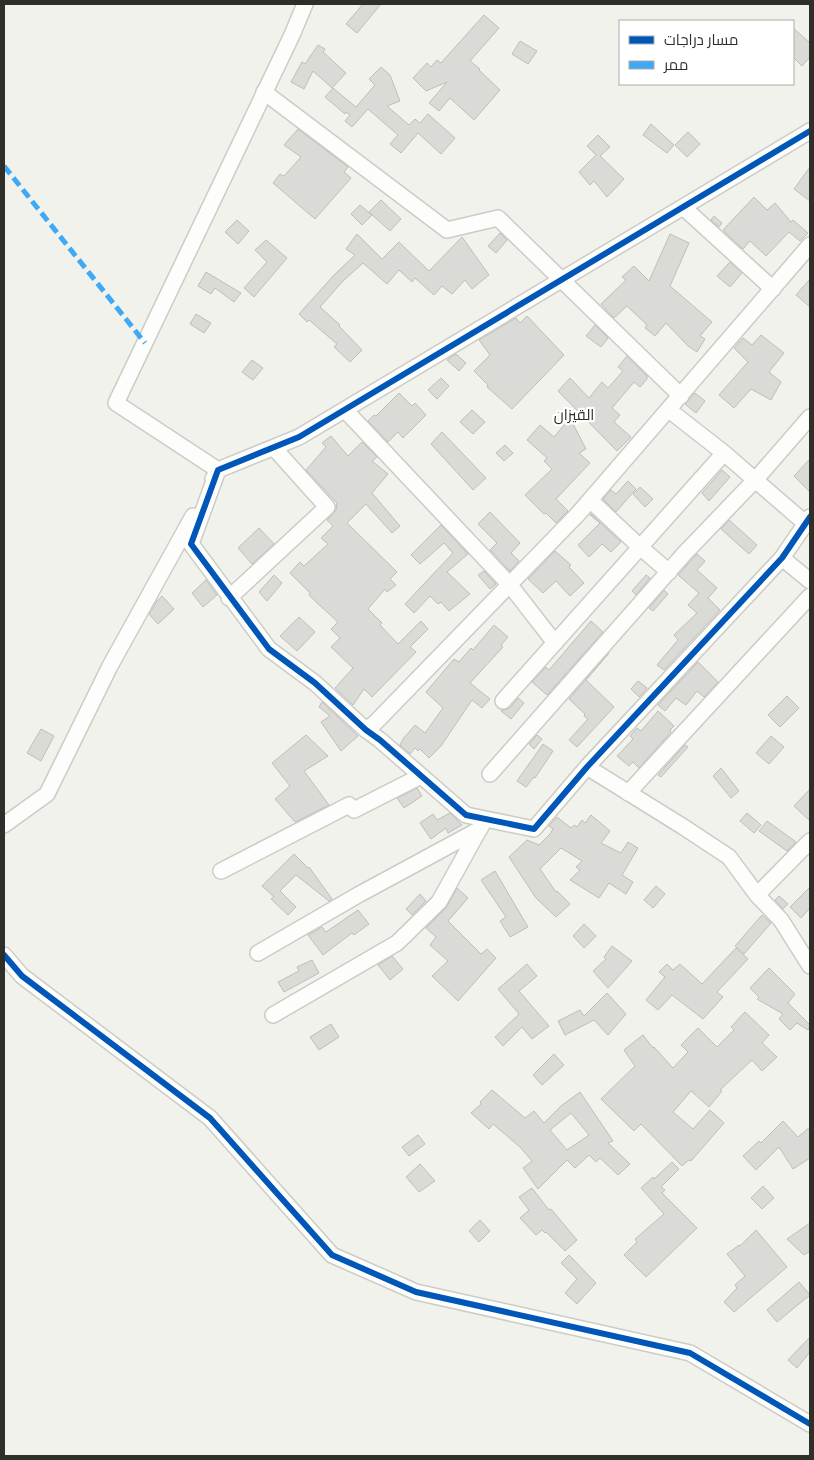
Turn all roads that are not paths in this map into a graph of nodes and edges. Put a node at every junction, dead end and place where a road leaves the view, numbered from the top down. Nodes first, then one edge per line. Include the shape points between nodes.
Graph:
1 (304, 4) edge
2 (264, 92) junction
3 (810, 131) edge
4 (683, 207) junction
5 (810, 245) edge
6 (561, 281) junction
7 (773, 289) junction
8 (681, 396) junction
9 (345, 410) junction
10 (669, 410) junction
11 (810, 418) edge
12 (274, 448) junction
13 (724, 452) junction
14 (218, 470) junction
15 (756, 479) junction
16 (590, 500) junction
17 (808, 520) edge
18 (640, 547) junction
19 (782, 558) junction
20 (669, 572) junction
21 (810, 581) edge
22 (510, 585) junction
23 (810, 596) edge
24 (229, 598) junction
25 (555, 643) junction
26 (503, 702) dead end
27 (366, 730) junction
28 (587, 768) junction
29 (490, 774) dead end
30 (421, 776) junction
31 (628, 793) junction
32 (483, 824) junction
33 (4, 825) edge
34 (810, 841) edge
35 (221, 871) dead end
36 (757, 895) junction
37 (258, 953) dead end
38 (4, 955) edge
39 (810, 966) edge
40 (272, 1016) dead end
41 (810, 1424) edge

1 - 2 street
2 - 6 street via 447,230 498,218
2 - 14 street via 116,403
3 - 4 street
4 - 6 street
4 - 7 street
5 - 7 street
6 - 8 street
6 - 9 street
7 - 8 street
8 - 10 street
9 - 12 street via 299,438
9 - 22 street
10 - 13 street
10 - 16 street
11 - 15 street
12 - 14 street
12 - 24 street via 327,507
13 - 15 street
13 - 18 street
14 - 24 street via 191,544
14 - 33 street via 110,666 47,794
15 - 17 street
15 - 20 street
16 - 18 street
16 - 22 street
17 - 19 street
18 - 20 street
18 - 25 street
19 - 21 street
19 - 28 street
20 - 29 street
22 - 25 street
22 - 27 street
23 - 31 street
24 - 27 street via 269,649 315,683
25 - 26 street
27 - 30 street
28 - 31 street
28 - 32 street via 534,829
30 - 32 street via 466,815
30 - 35 street via 354,810 349,805
31 - 36 street via 729,858
32 - 37 street
32 - 40 street via 439,902 397,943
34 - 36 street
36 - 39 street via 782,920
38 - 41 street via 22,976 210,1118 332,1254 416,1292 690,1353

